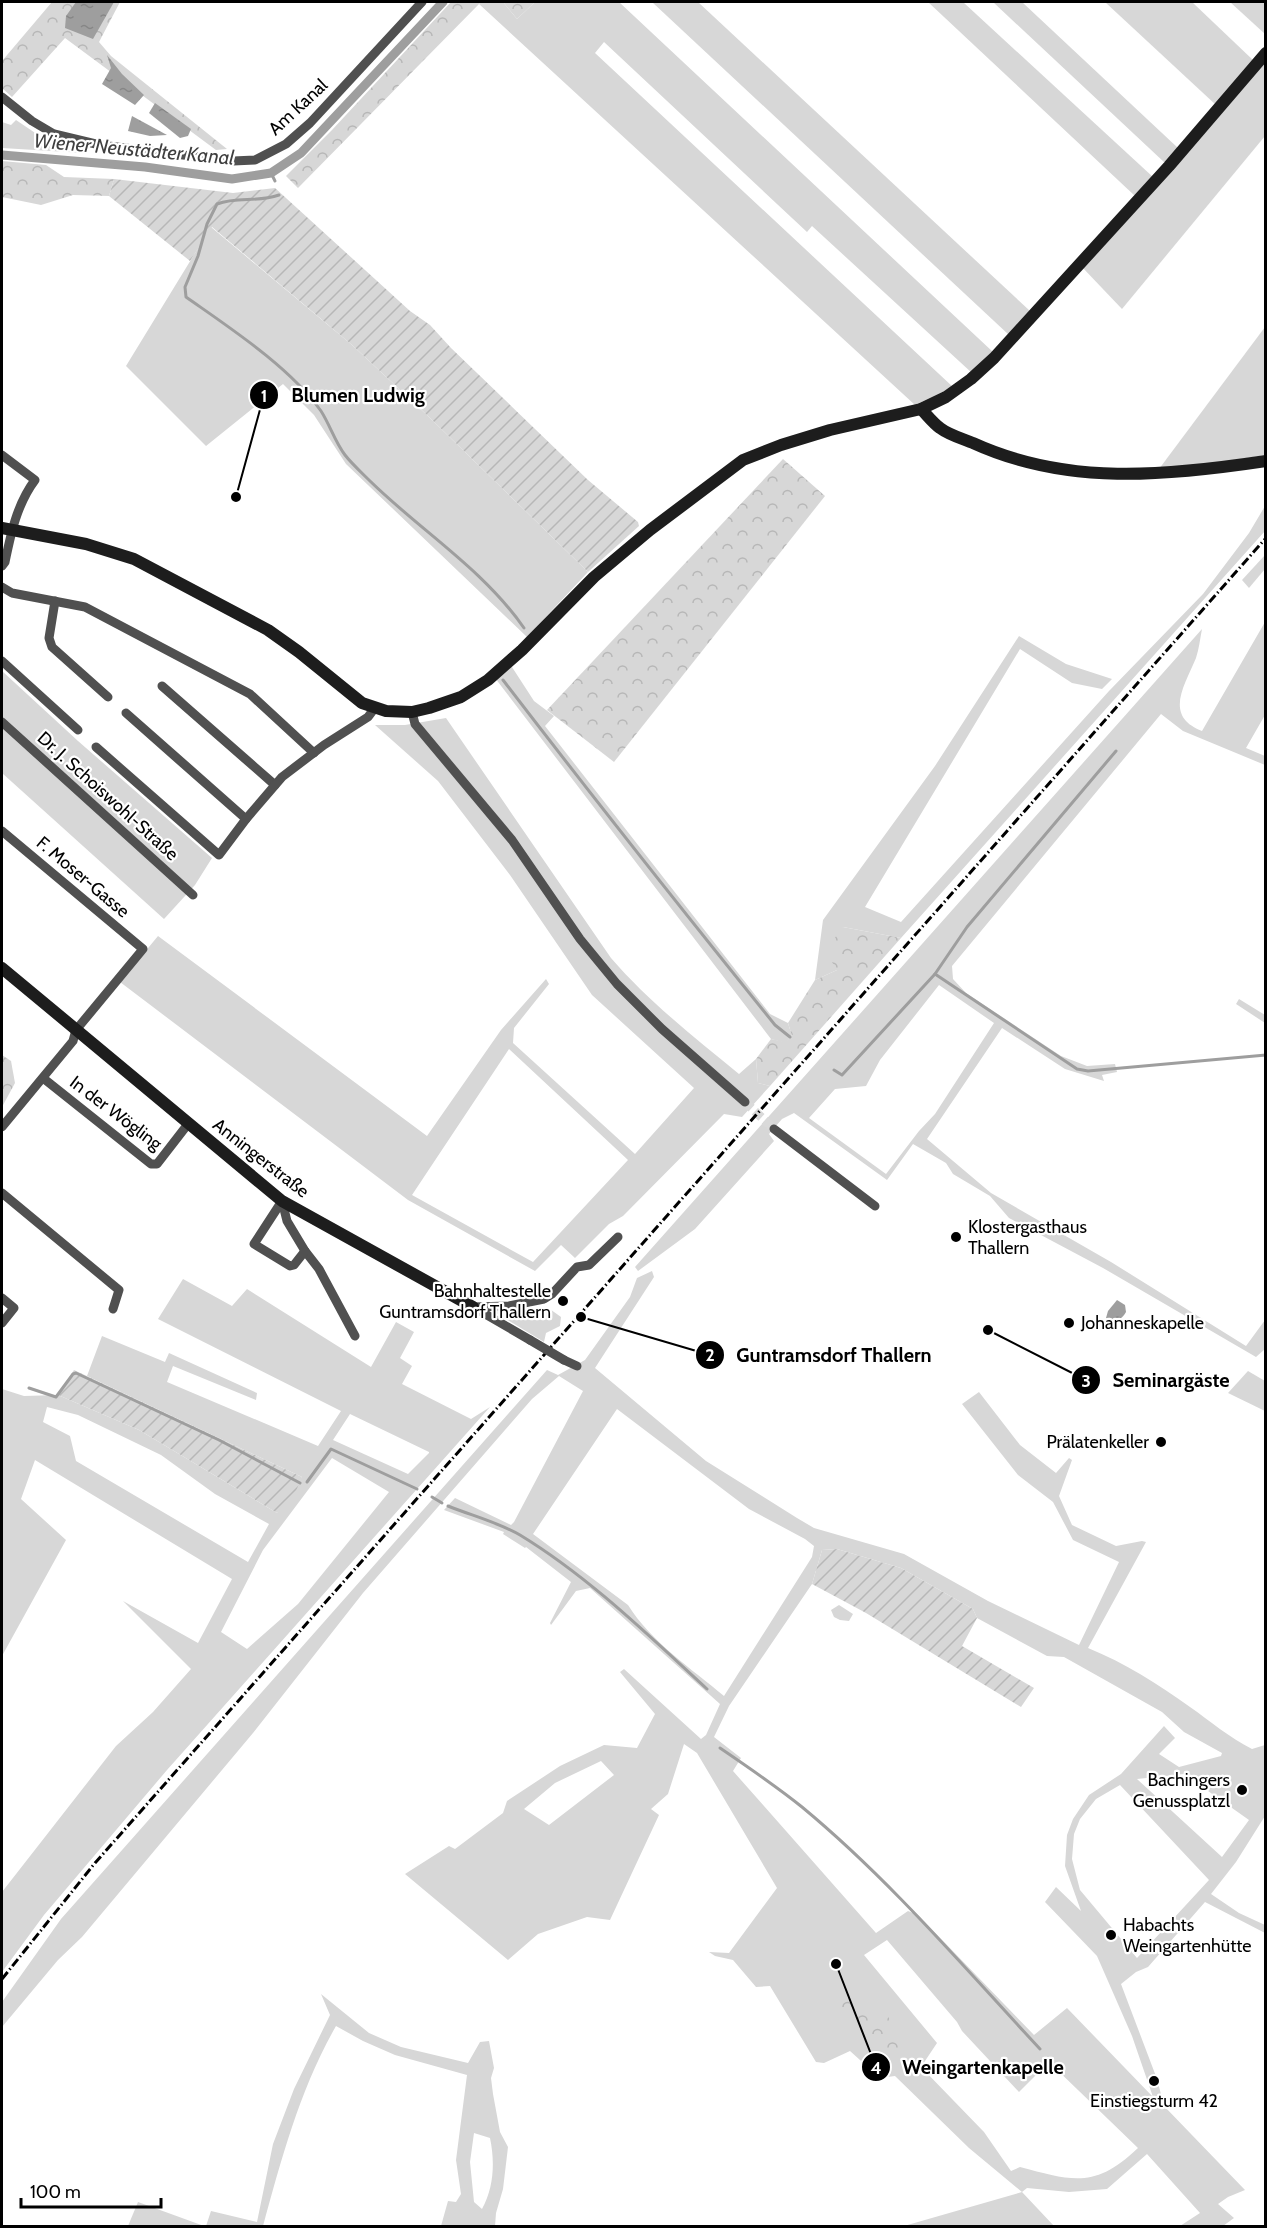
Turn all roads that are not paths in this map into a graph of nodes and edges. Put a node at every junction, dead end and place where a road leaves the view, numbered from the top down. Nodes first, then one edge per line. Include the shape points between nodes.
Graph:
1 (422, 2) edge
2 (1266, 53) edge
3 (2, 96) edge
4 (921, 409) junction
5 (2, 455) edge
6 (1266, 461) edge
7 (6, 529) edge
8 (2, 566) edge
9 (2, 587) edge
10 (55, 601) junction
11 (2, 661) edge
12 (162, 686) dead end
13 (108, 697) dead end
14 (374, 709) junction
15 (412, 712) junction
16 (126, 713) dead end
17 (2, 722) edge
18 (78, 730) dead end
19 (96, 747) dead end
20 (314, 753) junction
21 (275, 785) junction
22 (246, 819) junction
23 (2, 834) edge
24 (193, 895) dead end
25 (2, 968) edge
26 (76, 1030) junction
27 (43, 1078) junction
28 (745, 1102) tunnel mouth
29 (188, 1124) junction
30 (2, 1127) edge
31 (774, 1129) tunnel mouth
32 (2, 1193) edge
33 (282, 1202) junction
34 (875, 1206) dead end
35 (618, 1237) dead end
36 (305, 1251) junction
37 (2, 1298) edge
38 (473, 1307) junction
39 (113, 1310) dead end
40 (2, 1323) edge
41 (355, 1336) dead end
42 (576, 1366) dead end

1 - 3 street, Am Kanal via 310,123 286,144 255,160 233,161 100,145 54,134
2 - 4 street via 994,358 946,397
4 - 6 street via 940,428 1023,463 1048,468 1165,474
4 - 15 street via 781,444 743,460 594,577 488,680 461,697
5 - 7 street via 34,480
7 - 8 street via 6,562
7 - 14 street via 87,544 134,559 268,630 351,696
9 - 10 street via 12,593
10 - 13 street via 49,638 52,647
10 - 20 street via 85,607 250,694
11 - 18 street, Dr. J. Schoiswohl-Straße
12 - 21 street
14 - 15 street
14 - 20 street, Dr. J. Schoiswohl-Straße
15 - 28 street via 415,724 512,840 616,984
16 - 22 street
17 - 24 street, Dr. J. Schoiswohl-Straße
19 - 22 street, Dr. J. Schoiswohl-Straße via 219,855
20 - 21 street, Dr. J. Schoiswohl-Straße
21 - 22 street, Dr. J. Schoiswohl-Straße
23 - 26 street, F. Moser-Gasse via 143,949
25 - 26 street, Anningerstraße
26 - 27 street, In der Wögling via 74,1041
26 - 29 street, Anningerstraße
27 - 29 street, In der Wögling via 152,1164 157,1164
27 - 30 street, In der Wögling
29 - 33 street, Anningerstraße
31 - 34 street
32 - 39 street via 119,1290
33 - 36 street via 287,1221
33 - 36 street via 254,1244 290,1266
33 - 38 street, Anningerstraße
35 - 38 street via 589,1265 577,1267 544,1299 509,1306
36 - 41 street
37 - 40 street via 14,1308
38 - 42 street, Anningerstraße, bridge

